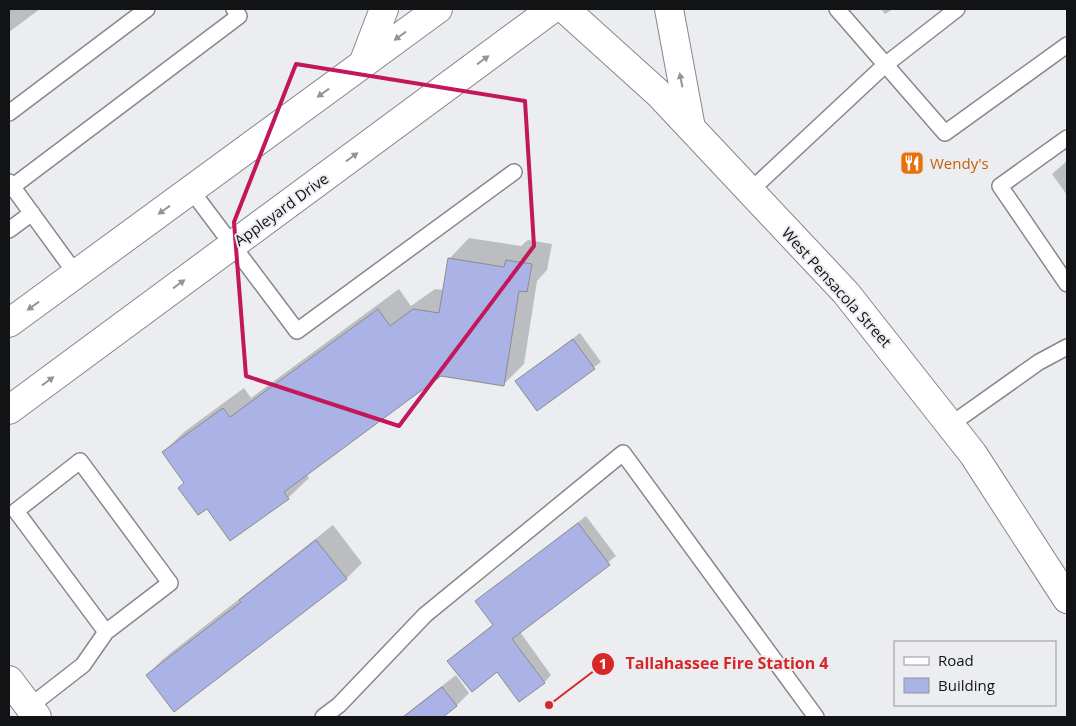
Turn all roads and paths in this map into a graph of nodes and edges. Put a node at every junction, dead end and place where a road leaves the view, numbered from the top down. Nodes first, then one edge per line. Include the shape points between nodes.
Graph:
1 (148, 9) edge
2 (234, 9) edge
3 (384, 9) edge
4 (438, 9) edge
5 (552, 9) edge
6 (565, 9) edge
7 (669, 9) edge
8 (837, 9) edge
9 (957, 9) edge
10 (1067, 45) edge
11 (363, 64) junction
12 (885, 64) junction
13 (9, 113) edge
14 (690, 128) junction
15 (1067, 138) edge
16 (1067, 146) edge
17 (514, 172) dead end
18 (10, 185) edge
19 (1000, 186) junction
20 (191, 190) junction
21 (750, 191) junction
22 (32, 213) junction
23 (9, 230) edge
24 (232, 245) junction
25 (76, 274) junction
26 (1067, 284) edge
27 (9, 323) edge
28 (1067, 347) edge
29 (9, 410) edge
30 (950, 425) junction
31 (1067, 600) edge
32 (106, 632) junction
33 (10, 684) edge
34 (344, 711) edge
35 (33, 712) edge
36 (323, 717) edge
37 (816, 717) edge

1 - 13 lane
2 - 18 lane via 240,16
3 - 11 street
4 -> 11 street
24 -> 5 street, Appleyard Drive
6 - 14 street, West Pensacola Street via 658,93
14 -> 7 street
8 - 12 lane
9 - 12 lane
10 - 12 lane via 945,133
11 -> 20 street
12 - 21 lane
14 - 21 street, West Pensacola Street
15 - 19 lane
16 - 19 lane via 1044,163
17 - 24 lane via 297,331
18 - 22 lane
19 - 26 lane
20 - 24 lane
20 -> 25 street
21 - 30 street, West Pensacola Street via 846,293
22 - 23 lane
22 - 25 lane
29 -> 24 street, Appleyard Drive
25 -> 27 street
28 - 30 lane via 1039,362
30 - 31 street, West Pensacola Street via 973,454
32 - 32 lane via 16,511 80,461 170,583
32 - 35 lane via 83,665
33 - 35 street
34 - 36 lane
34 - 37 lane via 425,615 623,453

